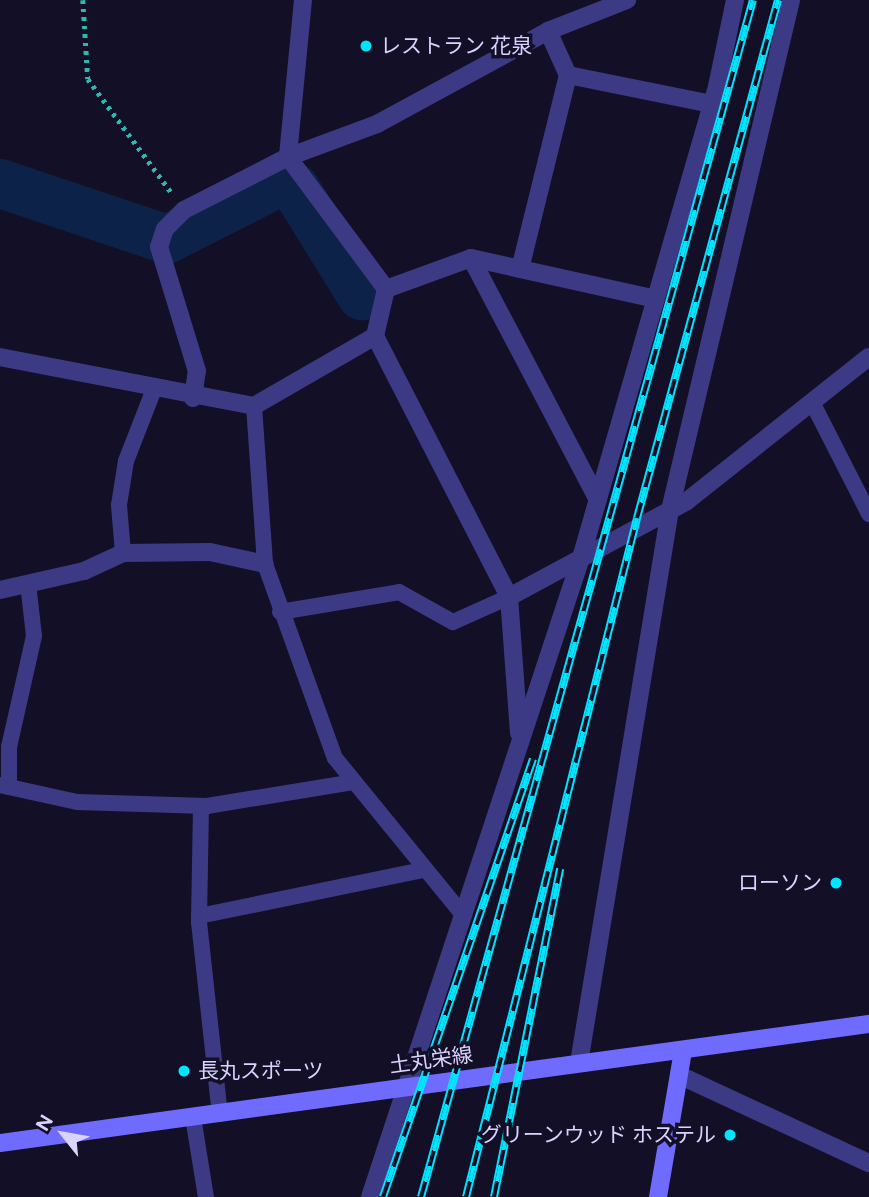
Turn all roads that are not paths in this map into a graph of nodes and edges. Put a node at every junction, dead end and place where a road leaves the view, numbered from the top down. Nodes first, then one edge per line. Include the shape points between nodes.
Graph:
1 (303, 0) edge
2 (627, 0) edge
3 (735, 0) edge
4 (791, 0) edge
5 (548, 31) junction
6 (568, 75) junction
7 (712, 104) junction
8 (288, 158) junction
9 (471, 258) junction
10 (520, 269) junction
11 (386, 289) junction
12 (656, 299) junction
13 (375, 336) junction
14 (0, 357) edge
15 (869, 358) edge
16 (154, 389) junction
17 (193, 398) junction
18 (812, 402) junction
19 (254, 406) junction
20 (598, 500) junction
21 (670, 510) junction
22 (869, 514) edge
23 (123, 553) junction
24 (581, 558) junction
25 (265, 564) junction
26 (28, 583) junction
27 (0, 590) edge
28 (509, 597) junction
29 (279, 612) junction
30 (520, 741) junction
31 (353, 782) junction
32 (5, 786) edge
33 (201, 806) junction
34 (423, 870) junction
35 (463, 915) junction
36 (199, 916) junction
37 (869, 1024) edge
38 (683, 1050) junction
39 (579, 1063) junction
40 (679, 1074) junction
41 (409, 1086) junction
42 (219, 1114) junction
43 (192, 1117) junction
44 (0, 1143) edge
45 (869, 1163) edge
46 (206, 1197) edge
47 (370, 1197) edge
48 (658, 1197) edge

1 - 8 street
2 - 5 street
3 - 7 street
4 - 21 street
5 - 6 street
5 - 8 street via 377,124
6 - 7 street
6 - 10 street
7 - 12 street
8 - 11 street
8 - 17 street via 184,210 165,229 159,247 197,371
9 - 10 street
9 - 11 street
9 - 20 street
10 - 12 street
11 - 13 street
12 - 20 street
13 - 19 street
13 - 28 street
14 - 16 street
15 - 18 street
16 - 17 street
16 - 23 lane via 125,461 119,505
17 - 19 street
18 - 21 street
18 - 22 lane
19 - 25 lane
20 - 24 street
21 - 24 street
21 - 39 street
23 - 25 street via 209,552
23 - 26 street via 84,571
24 - 28 street
24 - 30 street
25 - 29 lane
26 - 27 street
26 - 32 lane via 34,636
28 - 29 lane via 453,622 399,592
28 - 30 street
29 - 31 lane via 335,758
30 - 35 street
31 - 33 lane
31 - 34 lane
32 - 33 lane via 77,802
33 - 36 lane
34 - 35 lane
34 - 36 lane
35 - 41 street
36 - 42 lane
37 - 38 main road, 土丸栄線
38 - 39 main road, 土丸栄線
38 - 40 main road
39 - 41 main road, 土丸栄線
40 - 45 street
40 - 48 main road
41 - 42 main road, 土丸栄線
41 - 47 street
42 - 43 main road, 土丸栄線
43 - 44 main road, 土丸栄線
43 - 46 lane

